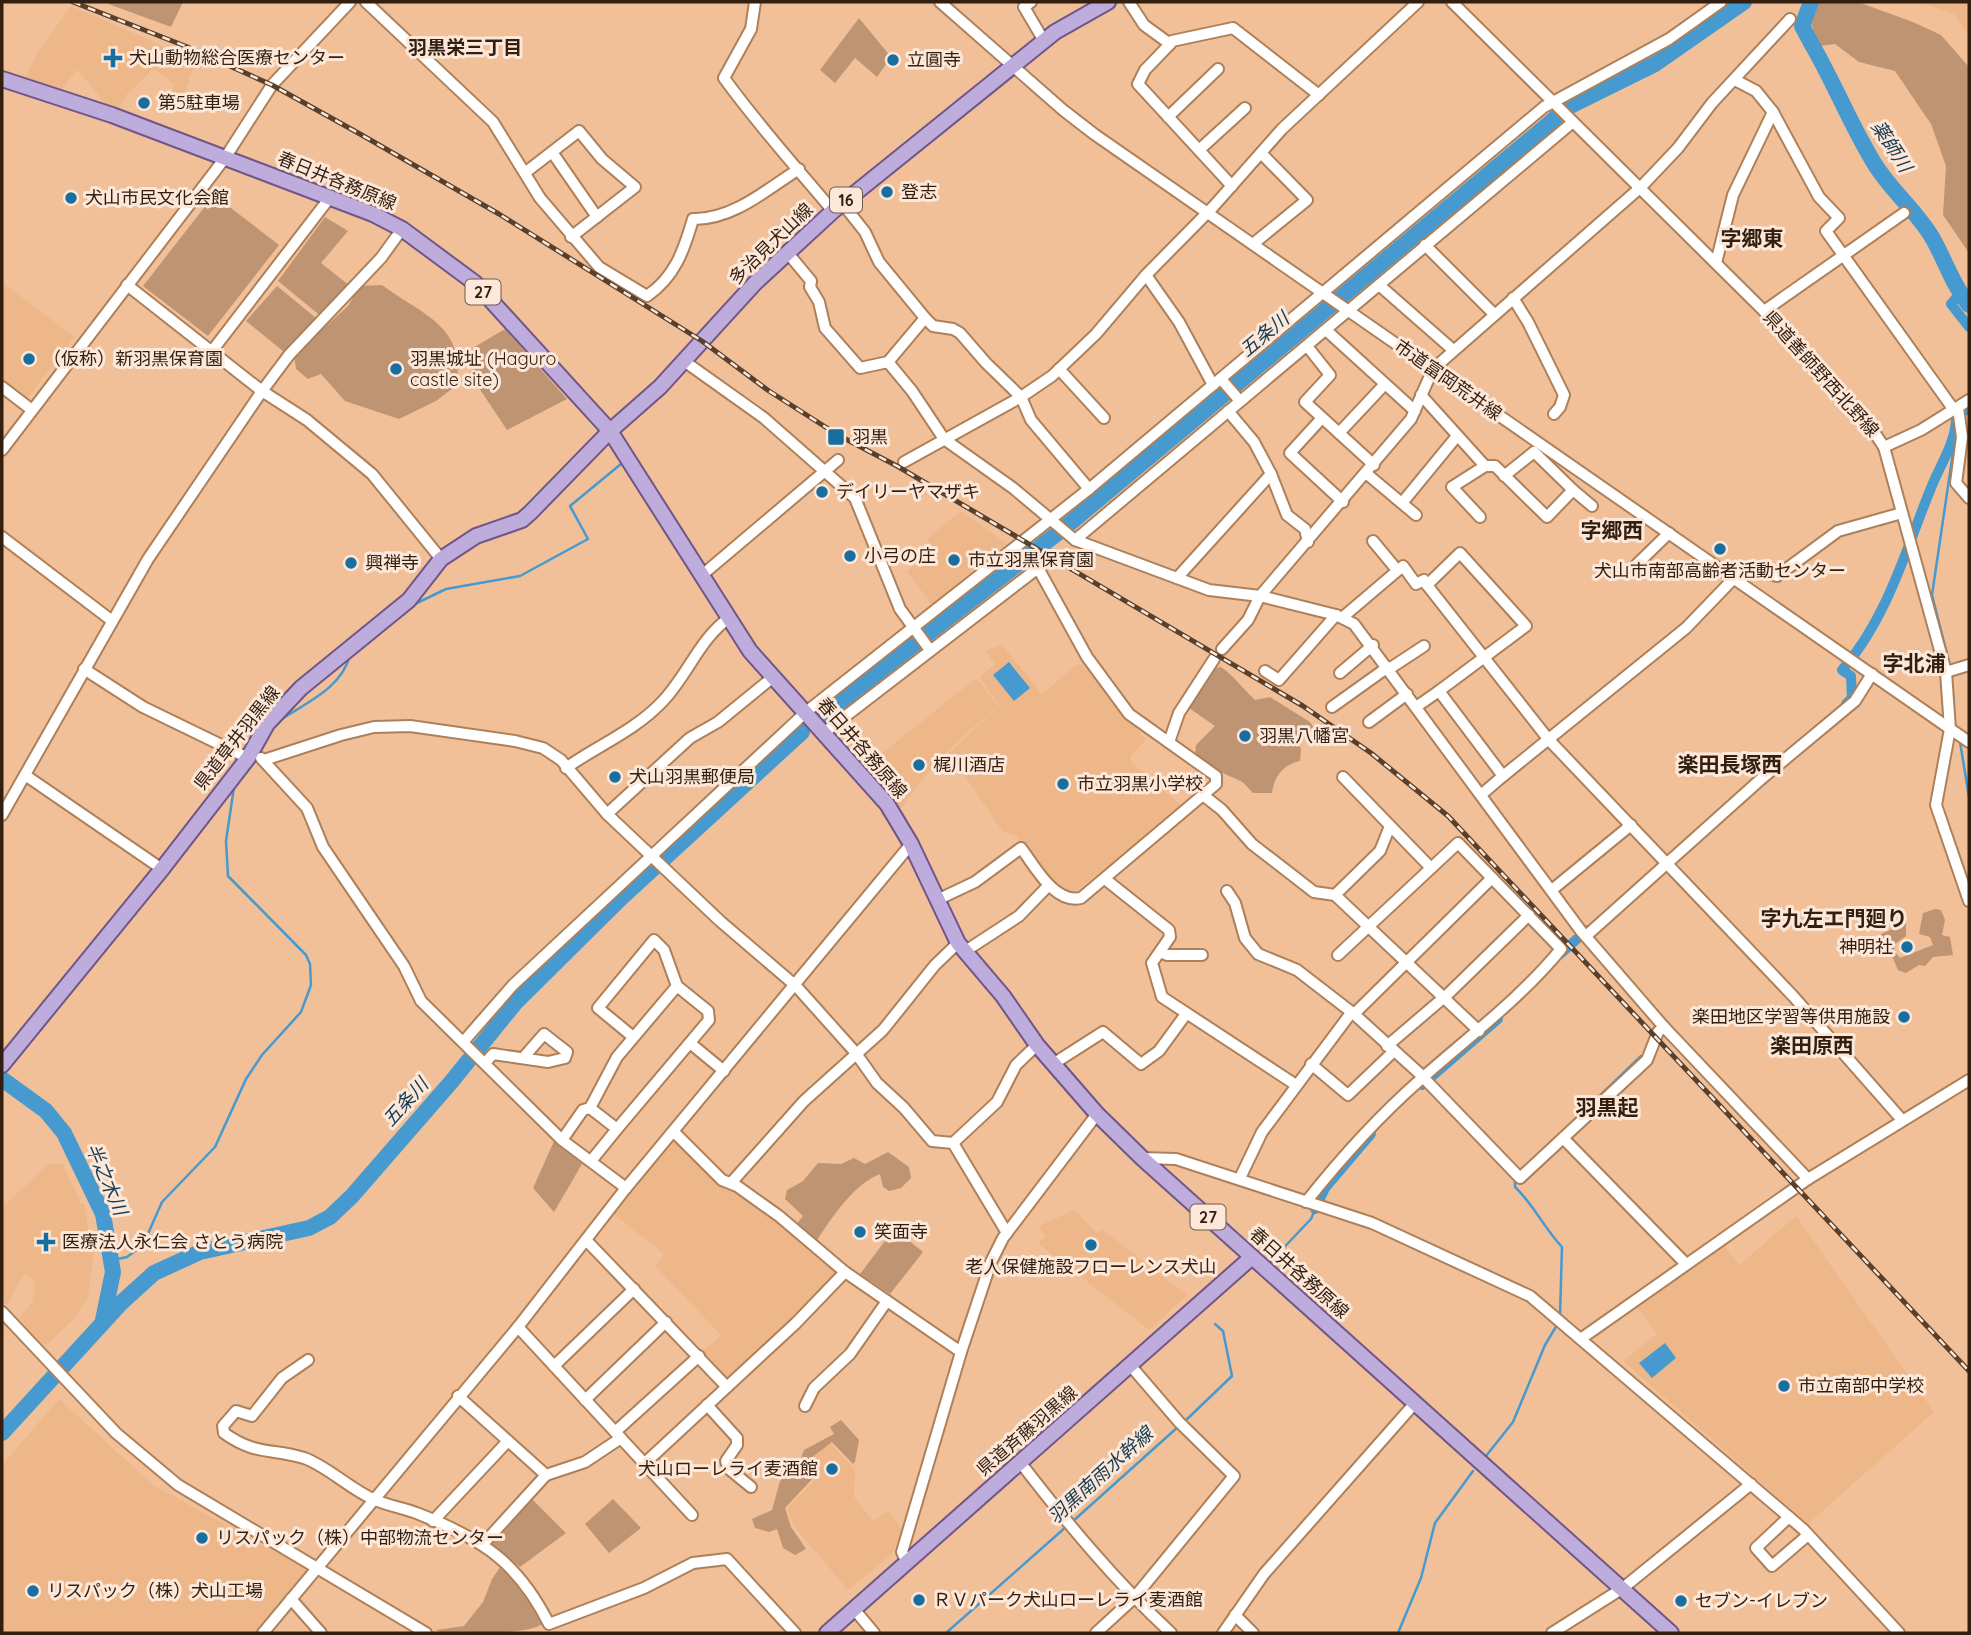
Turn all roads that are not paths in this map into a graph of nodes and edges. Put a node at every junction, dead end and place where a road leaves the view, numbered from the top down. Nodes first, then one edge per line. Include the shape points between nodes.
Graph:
1 (350, 2) edge
2 (366, 2) edge
3 (755, 2) edge
4 (940, 2) edge
5 (1031, 2) edge
6 (1108, 2) edge
7 (1129, 2) edge
8 (1418, 2) edge
9 (1452, 2) edge
10 (1721, 2) edge
11 (1790, 19) dead end
12 (1044, 41) junction
13 (1170, 44) junction
14 (1013, 66) junction
15 (1218, 69) dead end
16 (2, 79) edge
17 (1735, 80) junction
18 (1319, 94) junction
19 (1552, 101) junction
20 (1245, 108) dead end
21 (1773, 112) junction
22 (1168, 117) junction
23 (1573, 121) junction
24 (1199, 150) junction
25 (552, 152) junction
26 (1261, 153) junction
27 (225, 158) junction
28 (799, 169) junction
29 (526, 172) junction
30 (1232, 186) junction
31 (1641, 187) junction
32 (331, 196) junction
33 (838, 207) junction
34 (1207, 212) junction
35 (1904, 213) dead end
36 (597, 217) junction
37 (402, 229) junction
38 (571, 237) junction
39 (1253, 244) junction
40 (1424, 245) junction
41 (787, 252) junction
42 (1841, 254) junction
43 (1716, 263) junction
44 (1146, 275) junction
45 (127, 285) junction
46 (1379, 285) junction
47 (1323, 293) junction
48 (1513, 298) junction
49 (1349, 311) junction
50 (1764, 311) junction
51 (1494, 314) junction
52 (925, 318) junction
53 (1326, 330) junction
54 (1307, 346) junction
55 (1452, 349) junction
56 (212, 351) junction
57 (684, 361) junction
58 (888, 362) junction
59 (1059, 369) junction
60 (1433, 369) junction
61 (1217, 382) junction
62 (1385, 384) junction
63 (2, 387) edge
64 (262, 391) junction
65 (1422, 395) junction
66 (1021, 397) junction
67 (1969, 400) edge
68 (1240, 401) junction
69 (32, 410) junction
70 (1228, 411) junction
71 (1415, 411) junction
72 (1957, 412) junction
73 (1554, 414) dead end
74 (1104, 418) dead end
75 (1322, 418) junction
76 (610, 431) junction
77 (1339, 433) junction
78 (1457, 436) junction
79 (944, 439) junction
80 (1884, 447) junction
81 (1537, 448) junction
82 (2, 450) edge
83 (838, 460) dead end
84 (904, 462) dead end
85 (1485, 466) junction
86 (1370, 470) junction
87 (827, 472) junction
88 (1271, 474) junction
89 (1504, 476) junction
90 (1089, 489) junction
91 (1573, 490) junction
92 (1969, 498) edge
93 (1343, 502) junction
94 (1402, 503) junction
95 (1592, 506) dead end
96 (1902, 513) junction
97 (1416, 515) dead end
98 (1480, 517) dead end
99 (1053, 520) junction
100 (1668, 533) junction
101 (2, 537) edge
102 (1073, 538) junction
103 (1373, 541) dead end
104 (1308, 542) junction
105 (441, 559) junction
106 (1633, 568) dead end
107 (1397, 570) junction
108 (701, 576) junction
109 (1177, 578) junction
110 (1734, 579) junction
111 (1427, 585) junction
112 (1260, 596) junction
113 (1340, 616) junction
114 (729, 618) junction
115 (111, 620) junction
116 (914, 629) junction
117 (1373, 645) junction
118 (1424, 646) dead end
119 (930, 650) junction
120 (1483, 658) junction
121 (1969, 665) edge
122 (1388, 668) junction
123 (84, 669) junction
124 (1265, 671) dead end
125 (1950, 671) junction
126 (1340, 673) dead end
127 (1872, 674) junction
128 (772, 678) junction
129 (1439, 691) junction
130 (1406, 694) junction
131 (1332, 707) dead end
132 (1416, 707) junction
133 (806, 712) junction
134 (1369, 722) dead end
135 (1950, 729) junction
136 (825, 732) junction
137 (1549, 740) junction
138 (1966, 740) edge
139 (1169, 742) junction
140 (249, 755) junction
141 (264, 760) junction
142 (566, 768) junction
143 (25, 775) junction
144 (1503, 776) junction
145 (1343, 777) dead end
146 (1482, 794) junction
147 (1203, 795) junction
148 (607, 814) junction
149 (2, 815) edge
150 (1630, 825) junction
151 (1390, 826) junction
152 (911, 844) junction
153 (652, 856) junction
154 (1666, 861) junction
155 (1431, 868) junction
156 (162, 869) junction
157 (1492, 878) junction
158 (1105, 879) junction
159 (1049, 885) junction
160 (1553, 889) junction
161 (1227, 891) dead end
162 (1335, 895) junction
163 (937, 900) junction
164 (1969, 901) edge
165 (1529, 915) junction
166 (1369, 926) junction
167 (1584, 934) junction
168 (962, 946) junction
169 (1160, 952) junction
170 (1202, 955) dead end
171 (1338, 955) dead end
172 (1406, 961) junction
173 (677, 986) junction
174 (796, 986) junction
175 (1444, 997) junction
176 (1352, 1013) junction
177 (1186, 1014) junction
178 (1664, 1027) junction
179 (1479, 1031) junction
180 (632, 1036) junction
181 (467, 1043) junction
182 (690, 1043) junction
183 (1037, 1045) junction
184 (1390, 1049) junction
185 (855, 1052) junction
186 (523, 1058) dead end
187 (484, 1060) junction
188 (1053, 1064) junction
189 (1311, 1064) junction
190 (2, 1065) edge
191 (724, 1071) junction
192 (1421, 1079) junction
193 (1969, 1080) edge
194 (1296, 1085) junction
195 (590, 1108) junction
196 (1097, 1114) junction
197 (1902, 1120) junction
198 (617, 1129) junction
199 (674, 1132) junction
200 (1563, 1138) junction
201 (562, 1140) junction
202 (953, 1143) junction
203 (1142, 1158) junction
204 (591, 1161) junction
205 (1240, 1178) junction
206 (1808, 1179) junction
207 (732, 1184) junction
208 (626, 1188) junction
209 (1306, 1202) junction
210 (1007, 1233) junction
211 (586, 1240) junction
212 (1252, 1257) junction
213 (1686, 1264) junction
214 (845, 1272) junction
215 (634, 1289) junction
216 (887, 1301) junction
217 (2, 1312) edge
218 (666, 1322) junction
219 (518, 1327) junction
220 (1581, 1338) junction
221 (961, 1352) junction
222 (699, 1356) junction
223 (308, 1360) dead end
224 (554, 1366) junction
225 (1130, 1366) junction
226 (727, 1387) junction
227 (458, 1396) junction
228 (585, 1400) junction
229 (1415, 1403) junction
230 (707, 1405) junction
231 (806, 1406) dead end
232 (618, 1435) junction
233 (508, 1441) junction
234 (1020, 1462) junction
235 (645, 1463) junction
236 (546, 1475) junction
237 (1751, 1484) junction
238 (751, 1487) dead end
239 (374, 1500) junction
240 (692, 1515) dead end
241 (1789, 1517) junction
242 (433, 1521) junction
243 (1808, 1535) junction
244 (484, 1543) junction
245 (906, 1563) junction
246 (317, 1570) junction
247 (1623, 1588) junction
248 (1134, 1598) junction
249 (291, 1600) junction
250 (854, 1609) junction
251 (1235, 1615) junction
252 (552, 1628) edge
253 (263, 1633) edge
254 (321, 1633) edge
255 (426, 1633) edge
256 (795, 1633) edge
257 (827, 1633) edge
258 (874, 1633) edge
259 (1096, 1633) edge
260 (1171, 1633) edge
261 (1223, 1633) edge
262 (1253, 1633) edge
263 (1552, 1633) edge
264 (1671, 1633) edge
265 (1899, 1633) edge

1 - 27 street via 272,85
2 - 29 street via 493,122
3 - 28 street via 751,29 724,78 754,120
4 - 14 street, 市道富岡荒井線
5 - 12 street via 1024,8
6 - 12 main road, 多治見犬山線 / 16
7 - 13 street via 1144,25
8 - 18 street
9 - 19 street, 県道善師野西北野線
10 - 19 street via 1669,39
11 - 17 street
12 - 14 main road, 多治見犬山線 / 16
13 - 18 street via 1233,28
13 - 22 street via 1144,70 1138,85
14 - 33 main road, 多治見犬山線 / 16
14 - 34 street, 市道富岡荒井線 via 1086,128
15 - 22 street
16 - 27 main road, 春日井各務原線 / 27
17 - 21 street via 1756,91
17 - 31 street
18 - 26 street
19 - 23 street, 県道善師野西北野線
19 - 47 street
20 - 24 street
21 - 42 street via 1819,197 1839,218 1826,231
21 - 43 street via 1733,195
22 - 24 street
23 - 31 street, 県道善師野西北野線
23 - 40 street
24 - 30 street
25 - 29 street
25 - 36 street
25 - 36 street via 579,131 602,159 635,187
26 - 30 street
26 - 39 street via 1307,200
27 - 32 main road, 春日井各務原線 / 27
27 - 45 street
28 - 33 street
28 - 38 street via 739,208 693,219 679,261 647,296 599,267
29 - 38 street
30 - 34 street
31 - 43 street, 県道善師野西北野線
31 - 48 street
32 - 37 main road, 春日井各務原線 / 27
32 - 56 street
33 - 41 main road, 多治見犬山線 / 16
33 - 52 street via 865,232 879,261
34 - 39 street, 市道富岡荒井線
34 - 44 street
35 - 42 street
36 - 38 street
37 - 64 street
37 - 76 main road, 春日井各務原線 / 27 via 475,283
39 - 47 street, 市道富岡荒井線
40 - 46 street
40 - 51 street
41 - 57 main road, 多治見犬山線 / 16
41 - 58 street via 811,281 825,328 857,367
42 - 50 street
42 - 72 street
43 - 50 street, 県道善師野西北野線
44 - 59 street
44 - 61 street via 1179,322 1206,376
45 - 56 street
45 - 69 street
46 - 49 street
46 - 55 street
47 - 49 street, 市道富岡荒井線
47 - 61 street
48 - 51 street
48 - 73 street via 1564,395
49 - 53 street
49 - 60 street, 市道富岡荒井線
50 - 80 street, 県道善師野西北野線 via 1817,373 1862,414
51 - 55 street
52 - 58 street
52 - 66 street via 933,326 960,333
53 - 54 street
53 - 62 street
54 - 68 street
54 - 75 street via 1330,375 1305,402
55 - 60 street
56 - 64 street
57 - 76 main road, 多治見犬山線 / 16
57 - 87 street via 764,418
58 - 79 street
59 - 66 street
59 - 74 street
60 - 65 street
60 - 81 street, 市道富岡荒井線
61 - 68 street
61 - 90 street
62 - 71 street
62 - 77 street
63 - 69 street
64 - 105 street via 307,420 372,474
64 - 115 street
65 - 71 street
65 - 78 street
66 - 79 street
66 - 90 street via 1031,420
67 - 72 street
68 - 70 street
69 - 82 street
70 - 88 street
70 - 102 street
71 - 86 street
72 - 80 street
72 - 92 street via 1962,437 1956,483
75 - 77 street
75 - 93 street via 1290,453
76 - 105 main road, 県道草井羽黒線 via 522,520 476,536
76 - 108 main road, 春日井各務原線 / 27
77 - 86 street
78 - 85 street
78 - 94 street
79 - 84 street
79 - 99 street
80 - 96 street, 県道善師野西北野線
81 - 89 street
81 - 91 street
81 - 100 street, 市道富岡荒井線
83 - 87 street
85 - 89 street via 1495,466
85 - 98 street via 1452,487
86 - 93 street
86 - 94 street
87 - 108 street
87 - 116 street via 855,498 888,584
88 - 104 street via 1287,515 1305,529
88 - 109 street
89 - 91 street via 1547,517
90 - 99 street
91 - 95 street
93 - 104 street
94 - 97 street
96 - 110 street via 1838,531 1777,576 1748,569
96 - 125 street, 県道善師野西北野線
99 - 102 street
99 - 116 street
100 - 106 street
100 - 110 street, 市道富岡荒井線
101 - 115 street
102 - 109 street
103 - 107 street
104 - 112 street
105 - 140 main road, 県道草井羽黒線 via 409,600 301,688 267,724
107 - 111 street via 1402,566 1416,584 1424,580
107 - 113 street
108 - 114 main road, 春日井各務原線 / 27
109 - 112 street via 1209,590
110 - 127 street, 市道富岡荒井線
110 - 137 street via 1686,628
111 - 120 street
111 - 120 street via 1460,553 1525,626
112 - 113 street
112 - 139 street via 1248,620 1218,654 1179,713
113 - 117 street via 1361,629
113 - 124 street via 1279,680
114 - 128 main road, 春日井各務原線 / 27
114 - 142 street via 709,636 658,707
115 - 123 street
116 - 119 street
116 - 133 street
117 - 122 street
117 - 126 street
118 - 122 street
119 - 136 street
119 - 139 street via 1038,568 1106,686 1129,714
120 - 129 street
120 - 137 street
121 - 125 street
122 - 130 street
122 - 131 street
123 - 140 street via 143,707
123 - 143 street
125 - 135 street, 県道善師野西北野線
127 - 135 street, 市道富岡荒井線
127 - 154 street via 1855,701
128 - 133 main road, 春日井各務原線 / 27
128 - 148 street via 718,722 690,738
129 - 132 street
129 - 144 street
130 - 132 street
130 - 134 street
132 - 146 street
133 - 136 main road, 春日井各務原線 / 27
133 - 153 street
135 - 138 street, 市道富岡荒井線
135 - 164 street, 県道善師野西北野線 via 1937,813
136 - 152 main road, 春日井各務原線 / 27 via 875,788
137 - 144 street
137 - 150 street
139 - 147 street via 1216,776 1216,784
140 - 141 street
140 - 156 main road, 県道草井羽黒線
141 - 142 street via 374,727 410,726 531,744 556,756
141 - 181 street via 307,808 323,847 404,966 421,1001
142 - 148 street
143 - 149 street
143 - 156 street
144 - 146 street
145 - 151 street
146 - 160 street
147 - 158 street
147 - 162 street via 1252,844 1314,892
148 - 153 street
150 - 154 street
150 - 160 street
151 - 155 street
151 - 162 street via 1380,850
152 - 163 main road, 春日井各務原線 / 27
152 - 174 street
153 - 174 street
153 - 181 street via 513,985
154 - 167 street
154 - 197 street
155 - 157 street via 1458,844
155 - 166 street
156 - 190 main road, 県道草井羽黒線
157 - 165 street
157 - 172 street
158 - 159 street via 1073,900
158 - 169 street via 1169,930 1170,937
159 - 163 street via 1021,848 975,882
159 - 168 street via 1018,916
160 - 167 street
161 - 176 street via 1245,938 1258,954 1297,970
162 - 166 street
163 - 168 main road, 春日井各務原線 / 27
165 - 175 street
165 - 179 street via 1561,949
166 - 171 street
166 - 172 street
167 - 178 street
168 - 183 main road, 春日井各務原線 / 27
168 - 185 street via 935,965 883,1030
169 - 170 street
169 - 177 street via 1152,964 1162,997
172 - 175 street
172 - 176 street
173 - 180 street
173 - 180 street via 664,950 654,940 598,1008
173 - 182 street via 708,1011 709,1020
174 - 185 street
174 - 191 street
175 - 179 street
175 - 184 street
176 - 184 street
176 - 189 street
177 - 188 street via 1159,1051 1142,1063 1103,1032
177 - 194 street
178 - 200 street via 1647,1060
178 - 206 street
179 - 192 street
180 - 195 street
181 - 187 street
182 - 191 street
182 - 198 street
183 - 188 main road, 春日井各務原線 / 27
183 - 202 street via 1016,1065 997,1102
184 - 189 street via 1348,1095
184 - 192 street
185 - 202 street via 877,1083 932,1141
185 - 207 street via 776,1129
186 - 187 street via 493,1054
187 - 201 street
188 - 196 main road, 春日井各務原線 / 27
189 - 194 street
191 - 199 street
192 - 200 street via 1517,1175
192 - 209 street via 1370,1127
193 - 197 street
194 - 205 street via 1262,1132
195 - 198 street
195 - 201 street via 583,1110
196 - 203 main road, 春日井各務原線 / 27
196 - 210 street
197 - 206 street
198 - 204 street
199 - 207 street via 722,1180
199 - 208 street
200 - 213 street
201 - 204 street
202 - 210 street
203 - 205 street via 1164,1157
203 - 212 main road, 春日井各務原線 / 27
204 - 208 street
205 - 209 street
206 - 213 street
207 - 214 street via 779,1216
208 - 211 street
209 - 220 street via 1372,1223 1516,1290
210 - 221 street via 991,1262
211 - 215 street
211 - 219 street
212 - 225 main road, 県道斉藤羽黒線
212 - 229 main road, 春日井各務原線 / 27
213 - 220 street
214 - 216 street
214 - 226 street
215 - 218 street
215 - 224 street
216 - 221 street
216 - 231 street via 850,1354 814,1388
217 - 246 street via 116,1433 178,1485
218 - 222 street
218 - 228 street
219 - 224 street
219 - 227 street
220 - 237 street
221 - 245 street via 902,1552
222 - 226 street
222 - 232 street
223 - 239 street via 282,1378 252,1416 236,1411 223,1426 224,1433 257,1451 307,1459
224 - 228 street
225 - 234 main road, 県道斉藤羽黒線
225 - 248 street via 1234,1476
226 - 230 street
227 - 233 street
227 - 239 street
228 - 232 street
229 - 247 main road, 春日井各務原線 / 27
229 - 251 street via 1264,1574
230 - 235 street
230 - 238 street via 737,1438 726,1461
232 - 235 street
232 - 236 street via 585,1462
233 - 236 street
233 - 242 street
234 - 245 main road, 県道斉藤羽黒線
234 - 248 street
235 - 240 street
236 - 244 street
237 - 241 street
237 - 247 street
239 - 242 street
239 - 246 street
241 - 243 street
241 - 243 street via 1756,1548 1772,1566
242 - 244 street
243 - 265 street
244 - 252 street via 507,1561 537,1599
245 - 250 main road, 県道斉藤羽黒線
246 - 249 street
246 - 255 street
247 - 263 street
247 - 264 main road, 春日井各務原線 / 27
248 - 259 street
248 - 260 street
249 - 253 street
249 - 254 street
250 - 257 main road, 県道斉藤羽黒線
250 - 258 street
251 - 261 street
251 - 262 street
252 - 256 street via 693,1563 727,1559

